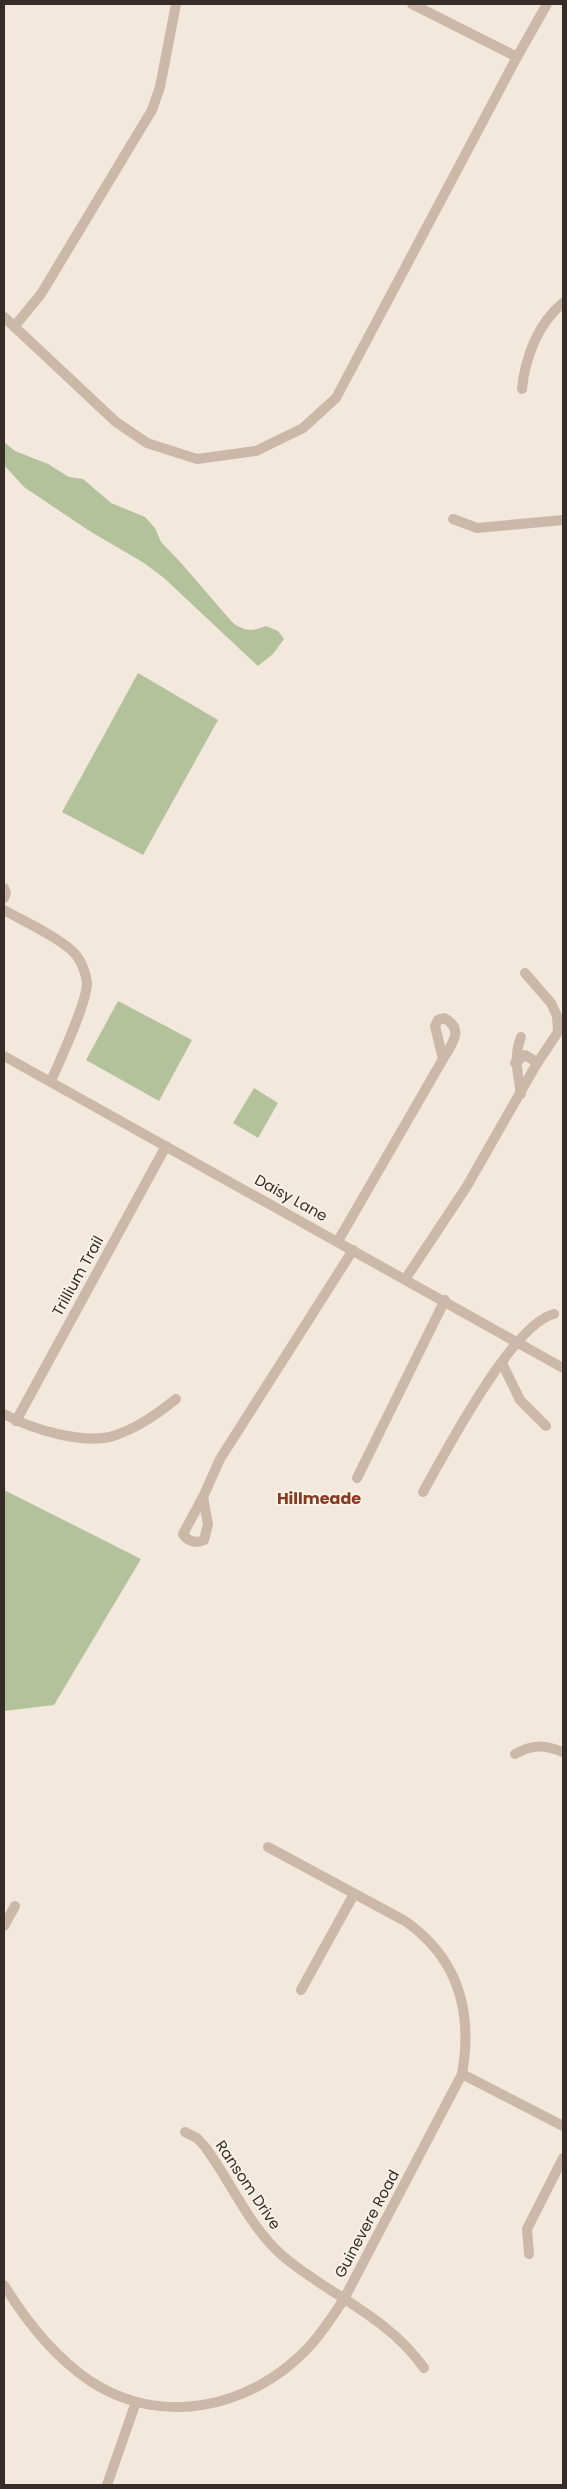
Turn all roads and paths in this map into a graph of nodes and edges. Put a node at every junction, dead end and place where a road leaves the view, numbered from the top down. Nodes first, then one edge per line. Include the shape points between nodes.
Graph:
1 (176, 4) edge
2 (412, 4) edge
3 (547, 4) edge
4 (516, 57) junction
5 (563, 303) edge
6 (4, 317) edge
7 (14, 326) junction
8 (522, 389) dead end
9 (453, 519) dead end
10 (563, 520) edge
11 (4, 888) edge
12 (4, 898) edge
13 (4, 910) edge
14 (525, 973) dead end
15 (520, 1037) dead end
16 (4, 1056) edge
17 (443, 1058) dead end
18 (515, 1063) junction
19 (536, 1065) junction
20 (51, 1082) junction
21 (521, 1094) junction
22 (166, 1146) junction
23 (338, 1241) junction
24 (354, 1250) junction
25 (406, 1278) junction
26 (445, 1300) junction
27 (554, 1314) dead end
28 (518, 1342) junction
29 (502, 1363) junction
30 (563, 1368) edge
31 (176, 1399) dead end
32 (4, 1414) edge
33 (16, 1421) junction
34 (546, 1426) dead end
35 (357, 1478) dead end
36 (423, 1492) dead end
37 (203, 1497) dead end
38 (563, 1752) edge
39 (515, 1754) dead end
40 (268, 1847) dead end
41 (354, 1894) junction
42 (14, 1906) dead end
43 (4, 1926) edge
44 (302, 1990) dead end
45 (462, 2074) junction
46 (563, 2126) edge
47 (185, 2132) dead end
48 (563, 2158) edge
49 (529, 2254) dead end
50 (4, 2286) edge
51 (344, 2299) junction
52 (424, 2368) dead end
53 (136, 2402) junction
54 (107, 2485) edge

1 - 7 street via 160,87 152,110 41,294
2 - 4 street
3 - 4 street
4 - 7 street via 336,398 303,428 256,451 197,459 146,443 116,422
5 - 8 street via 541,330 524,370
6 - 7 street
9 - 10 street via 477,528
11 - 12 street
13 - 20 street via 65,945 76,954 83,968 87,984 83,1002
14 - 19 street via 540,988 558,1016 558,1032
15 - 18 street
16 - 20 street, Daisy Lane
17 - 23 street
18 - 19 street via 525,1056
18 - 21 street
19 - 21 street
20 - 22 street, Daisy Lane
21 - 25 street via 467,1186
22 - 23 street, Daisy Lane
22 - 33 street, Trillium Trail
23 - 24 street, Daisy Lane
24 - 25 street, Daisy Lane
24 - 37 street via 220,1459
25 - 26 street, Daisy Lane
26 - 28 street, Daisy Lane
26 - 35 street
27 - 28 street via 544,1316
28 - 29 street
28 - 30 street, Daisy Lane
29 - 34 street via 520,1400
29 - 36 street via 474,1402
31 - 33 street via 153,1418 114,1436 77,1438
32 - 33 street
38 - 39 street via 541,1745
40 - 41 street, Guinevere Road
41 - 44 street
41 - 45 street, Guinevere Road via 419,1931 447,1964 458,1987 465,2014
42 - 43 street
45 - 46 street
45 - 51 street, Guinevere Road
47 - 51 street, Ransom Drive via 206,2148 273,2246
48 - 49 street via 527,2229
50 - 53 street, Guinevere Road via 31,2324 68,2364 92,2382
51 - 52 street, Ransom Drive via 396,2335
51 - 53 street, Guinevere Road via 305,2351 281,2371 249,2390 202,2407 165,2407
53 - 54 street

